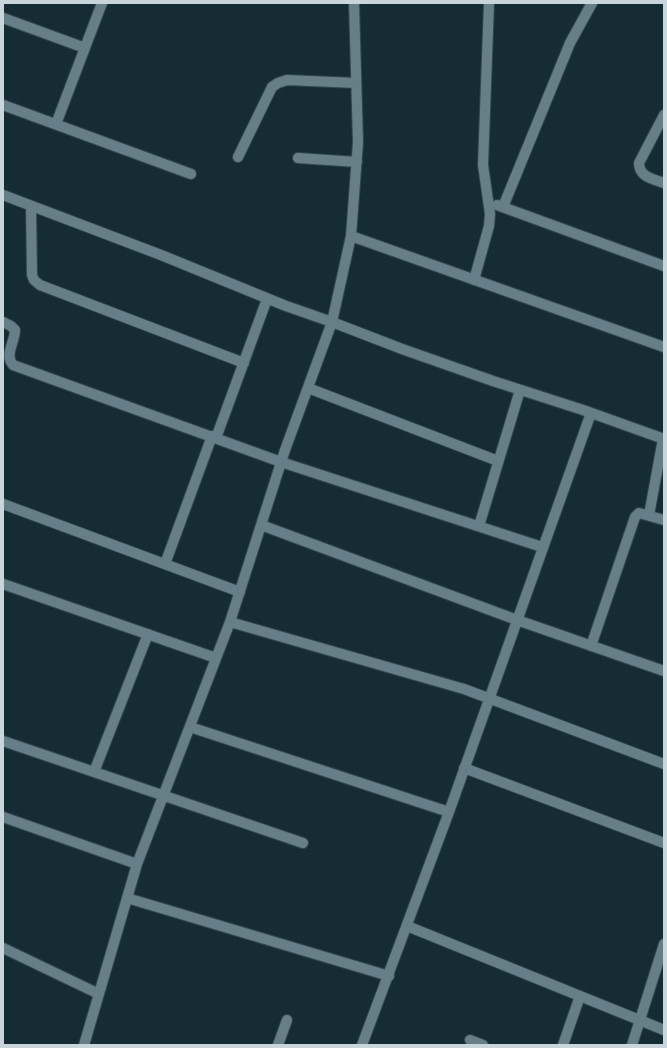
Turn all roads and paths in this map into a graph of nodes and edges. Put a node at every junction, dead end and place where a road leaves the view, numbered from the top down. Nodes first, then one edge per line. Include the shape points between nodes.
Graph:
1 (102, 3) edge
2 (354, 3) edge
3 (489, 3) edge
4 (592, 3) edge
5 (3, 18) edge
6 (85, 48) junction
7 (356, 83) junction
8 (3, 105) edge
9 (664, 115) edge
10 (56, 124) junction
11 (238, 157) dead end
12 (298, 158) dead end
13 (357, 162) junction
14 (191, 174) dead end
15 (664, 183) edge
16 (3, 195) edge
17 (489, 202) junction
18 (31, 206) junction
19 (503, 207) junction
20 (351, 236) junction
21 (664, 266) edge
22 (474, 280) junction
23 (267, 299) junction
24 (3, 322) edge
25 (332, 322) junction
26 (664, 347) edge
27 (244, 362) junction
28 (308, 388) junction
29 (520, 390) junction
30 (591, 413) junction
31 (214, 437) junction
32 (663, 439) edge
33 (498, 461) junction
34 (281, 462) junction
35 (3, 504) edge
36 (649, 515) junction
37 (664, 520) edge
38 (261, 525) junction
39 (479, 526) junction
40 (542, 547) junction
41 (165, 564) junction
42 (3, 584) edge
43 (240, 592) junction
44 (517, 620) junction
45 (230, 622) junction
46 (148, 634) junction
47 (591, 646) junction
48 (216, 658) junction
49 (664, 671) edge
50 (490, 698) junction
51 (190, 727) junction
52 (3, 741) edge
53 (664, 764) edge
54 (464, 768) junction
55 (94, 772) junction
56 (163, 795) junction
57 (449, 812) junction
58 (3, 817) edge
59 (303, 843) dead end
60 (664, 843) edge
61 (137, 864) junction
62 (127, 898) junction
63 (407, 926) junction
64 (664, 944) edge
65 (3, 948) edge
66 (389, 976) junction
67 (99, 994) junction
68 (580, 996) junction
69 (287, 1020) dead end
70 (641, 1020) junction
71 (664, 1030) edge
72 (470, 1040) dead end
73 (84, 1045) edge
74 (278, 1045) edge
75 (362, 1045) edge
76 (483, 1045) edge
77 (563, 1045) edge
78 (632, 1045) edge

1 - 6 street
2 - 7 street
3 - 17 street via 483,165
4 - 19 street via 570,43
5 - 6 street
6 - 10 street
7 - 11 street via 287,80 278,83 272,88
7 - 13 street
8 - 10 street
9 - 15 street via 639,163 642,175
10 - 14 street
12 - 13 street
13 - 20 street
16 - 18 street
17 - 19 street
17 - 22 street via 489,226
18 - 23 street via 161,255
18 - 27 street via 34,280
19 - 21 street
20 - 22 street
20 - 25 street
22 - 26 street
23 - 25 street
23 - 27 street
24 - 31 street via 15,330 9,355 13,365
25 - 28 street
25 - 29 street
27 - 31 street
28 - 33 street
28 - 34 street
29 - 30 street
29 - 33 street
30 - 32 street
30 - 40 street
31 - 34 street
31 - 41 street
32 - 36 street
33 - 39 street
34 - 38 street
34 - 39 street
35 - 41 street
36 - 37 street
36 - 47 street via 639,513 635,516
38 - 43 street
38 - 44 street
39 - 40 street
40 - 44 street
41 - 43 street
42 - 46 street
43 - 45 street
44 - 47 street
44 - 50 street
45 - 48 street
45 - 50 street
46 - 48 street
46 - 55 street
47 - 49 street
48 - 51 street
50 - 53 street
50 - 54 street
51 - 56 street
51 - 57 street
52 - 55 street
54 - 57 street
54 - 60 street
55 - 56 street
56 - 59 street
56 - 61 street
57 - 63 street
58 - 61 street
61 - 62 street
62 - 66 street
62 - 67 street
63 - 66 street
63 - 68 street
64 - 70 street
65 - 67 street
66 - 75 street
67 - 73 street
68 - 70 street
68 - 77 street
69 - 74 street
70 - 71 street
70 - 78 street
72 - 76 street

